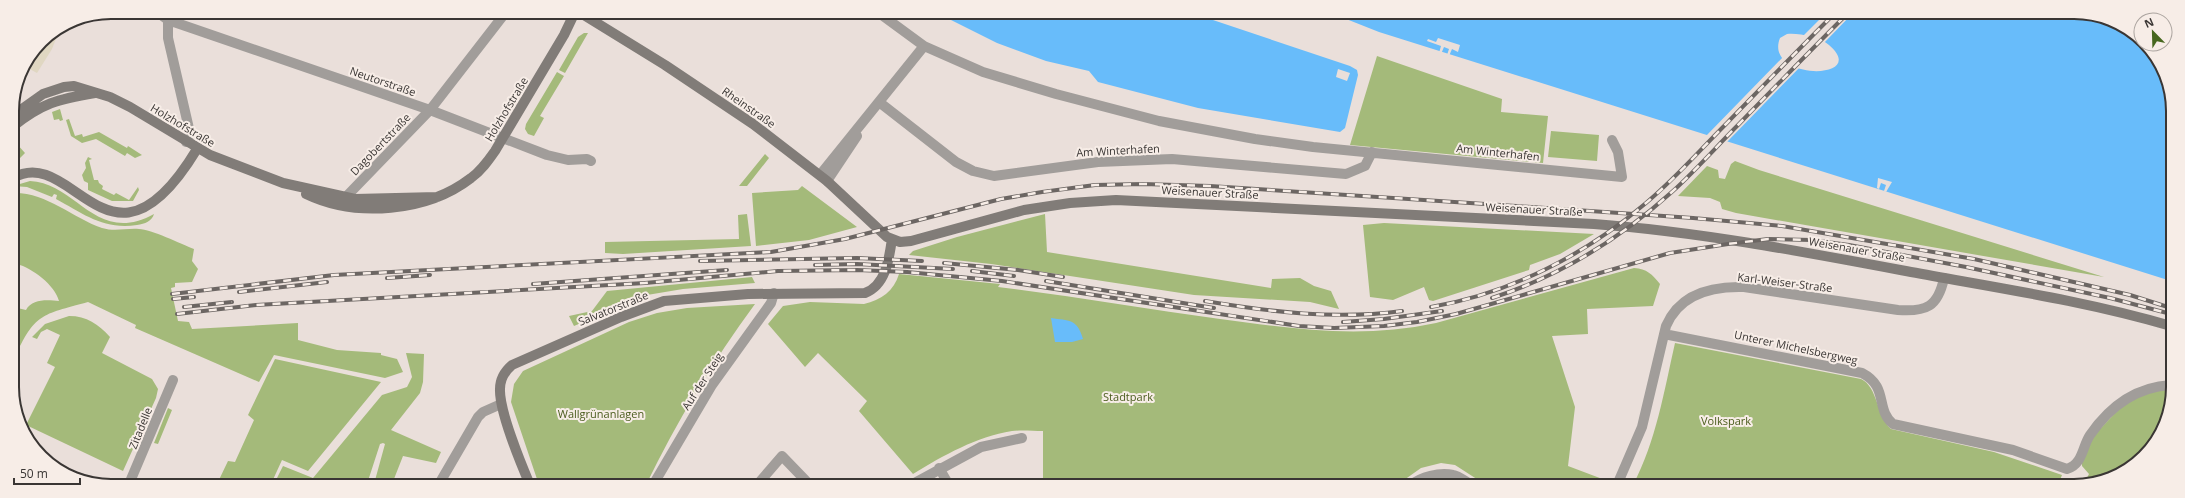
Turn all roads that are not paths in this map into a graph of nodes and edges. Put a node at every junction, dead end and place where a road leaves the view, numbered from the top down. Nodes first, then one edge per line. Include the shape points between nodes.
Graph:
1 (497, 19) edge
2 (572, 19) edge
3 (591, 19) edge
4 (887, 19) edge
5 (168, 20) joint
6 (924, 46) junction
7 (882, 98) junction
8 (430, 110) junction
9 (19, 112) edge
10 (504, 138) junction
11 (1612, 140) dead end
12 (186, 142) junction
13 (197, 149) junction
14 (1372, 152) junction
15 (591, 161) dead end
16 (19, 175) edge
17 (823, 178) junction
18 (342, 201) junction
19 (892, 239) junction
20 (1944, 278) junction
21 (774, 293) junction
22 (2166, 325) edge
23 (1664, 334) junction
24 (173, 380) dead end
25 (2166, 386) edge
26 (501, 404) junction
27 (1022, 438) dead end
28 (938, 468) junction
29 (131, 479) edge
30 (442, 479) edge
31 (528, 479) edge
32 (657, 479) edge
33 (762, 479) edge
34 (804, 479) edge
35 (921, 479) edge
36 (945, 479) edge
37 (1420, 479) edge
38 (1461, 479) edge
39 (1620, 479) edge

1 - 8 street, Dagobertstraße
2 - 10 main road, Holzhofstraße
3 - 17 main road, Rheinstraße via 724,104
4 - 6 street, Am Winterhafen
5 - 8 street, Neutorstraße
5 - 12 street via 168,38 190,133
6 - 7 street
6 - 14 street, Am Winterhafen via 984,72 1159,121 1255,139
7 - 14 street, Am Winterhafen via 956,162 973,171 994,176 1098,162 1172,159 1346,174 1365,166
7 - 17 street
8 - 10 street, Neutorstraße
8 - 18 street, Dagobertstraße
9 - 12 main road, Holzhofstraße via 53,101 95,93 130,107
10 - 15 street, Neutorstraße via 559,158
10 - 18 main road, Holzhofstraße via 476,174 437,197
11 - 14 street, Am Winterhafen via 1618,152 1622,177
12 - 13 main road, Holzhofstraße
13 - 16 main road via 189,163 157,199 134,212 106,210 44,174 26,172
13 - 18 main road, Holzhofstraße via 283,183
17 - 19 main road, Rheinstraße
19 - 20 main road, Weisenauer Straße via 900,242 911,240 994,217 1070,202 1158,201 1651,228 1722,237
19 - 21 main road, Salvatorstraße via 884,274 870,291 858,294
20 - 22 main road, Weisenauer Straße via 2094,306
20 - 23 street, Karl-Weiser-Straße via 1935,302 1919,311 1758,289 1712,289 1692,296 1677,307 1669,318
21 - 26 main road, Salvatorstraße via 664,301 621,317 512,365 501,382
21 - 32 street, Auf der Steig via 771,303 712,385
23 - 25 street, Unterer Michelsbergweg via 1862,373 1877,383 1887,418 1893,424 2012,450 2063,468 2077,464 2090,435 2120,403 2146,388
23 - 39 street, Karl-Weiser-Straße via 1642,427
24 - 29 street, Zitadelle
26 - 30 street via 478,417
26 - 31 main road, Salvatorstraße
27 - 28 street via 981,447
28 - 35 street
28 - 36 street
33 - 34 street via 782,456
37 - 38 street via 1445,474

